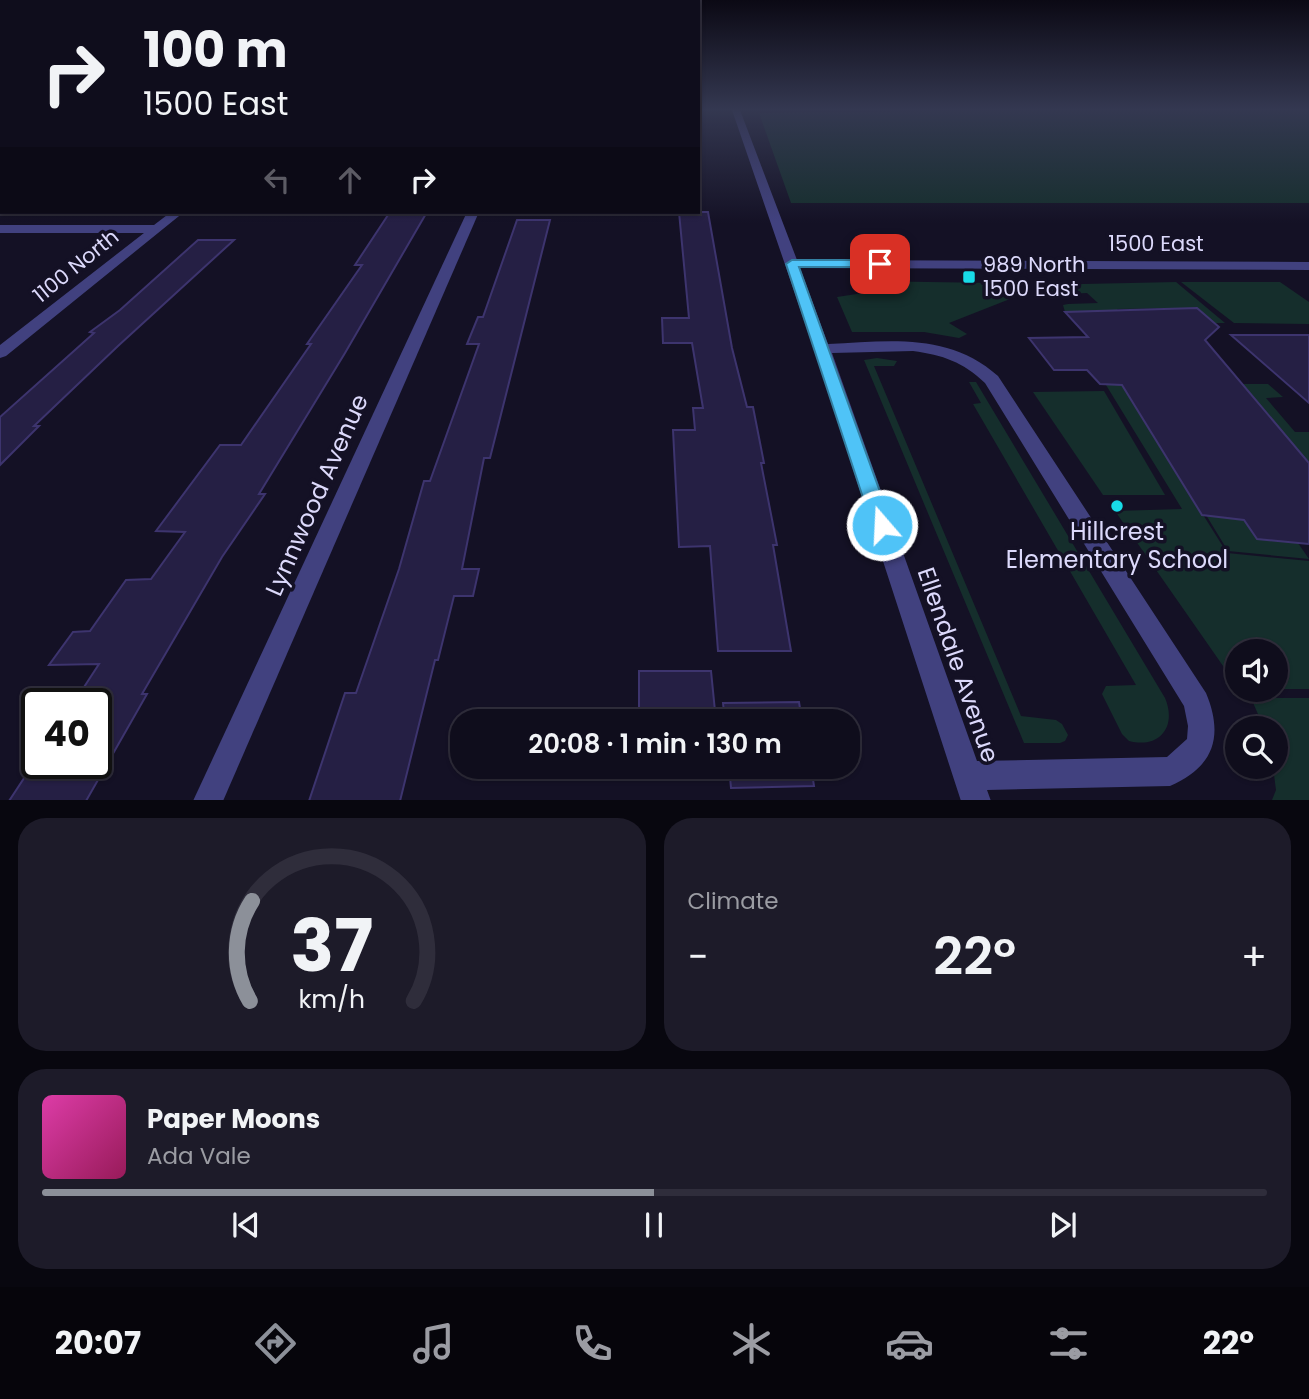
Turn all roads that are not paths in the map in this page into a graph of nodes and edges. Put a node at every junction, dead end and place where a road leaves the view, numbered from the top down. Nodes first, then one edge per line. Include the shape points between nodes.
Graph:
1 (750, 147) edge
2 (175, 214) edge
3 (472, 214) edge
4 (0, 229) edge
5 (156, 229) junction
6 (792, 264) junction
7 (1309, 265) edge
8 (822, 349) junction
9 (0, 353) edge
10 (968, 776) junction
11 (208, 800) edge
12 (976, 800) edge

1 - 6 street, Ellendale Avenue
2 - 5 street, 1100 North
3 - 11 street, Lynnwood Avenue
4 - 5 street
5 - 9 street, 1100 North
6 - 7 street, 1500 East
6 - 8 street, Ellendale Avenue
8 - 10 street, Ellendale Avenue
8 - 10 street via 924,348 954,353 977,364 992,380 1196,702 1203,726 1192,759 1170,771
10 - 12 street, Ellendale Avenue

